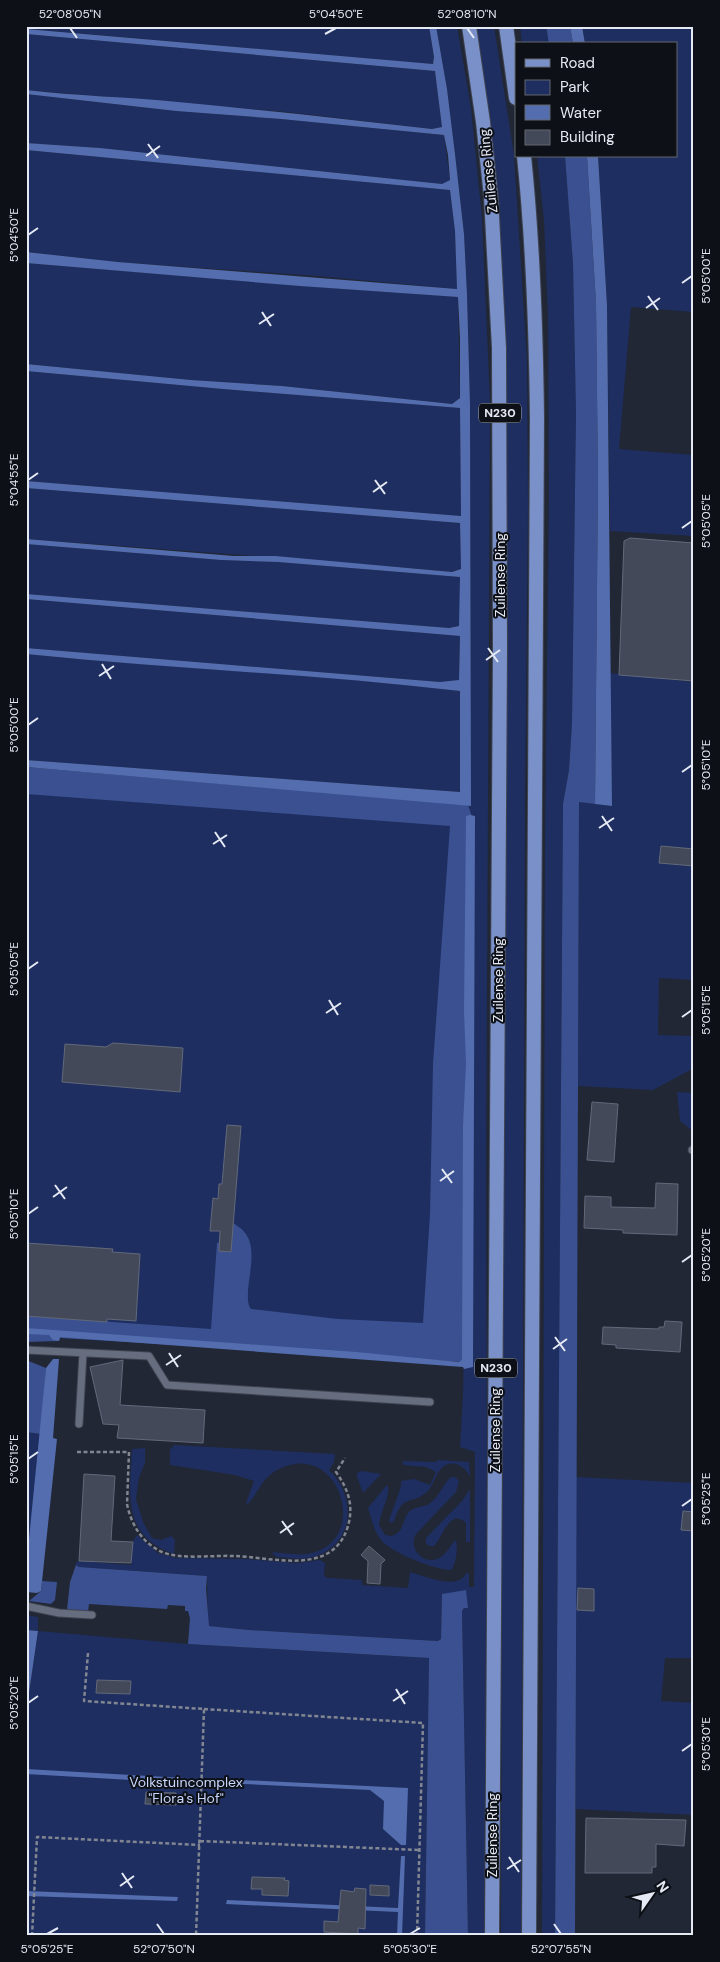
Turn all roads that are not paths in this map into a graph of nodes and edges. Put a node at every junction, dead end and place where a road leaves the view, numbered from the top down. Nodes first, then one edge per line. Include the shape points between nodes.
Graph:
1 (469, 26) edge
2 (506, 26) edge
3 (515, 91) edge
4 (524, 158) edge
5 (26, 1350) edge
6 (83, 1353) junction
7 (430, 1402) dead end
8 (79, 1424) dead end
9 (26, 1606) edge
10 (92, 1615) dead end
11 (492, 1936) edge
12 (530, 1936) edge

1 - 11 main road, Zuilense Ring / N230 via 491,197 500,358
2 - 3 main road
4 - 12 main road, N230 via 532,259 537,408
5 - 6 lane
6 - 7 lane via 149,1356 167,1385
6 - 8 lane
9 - 10 lane

